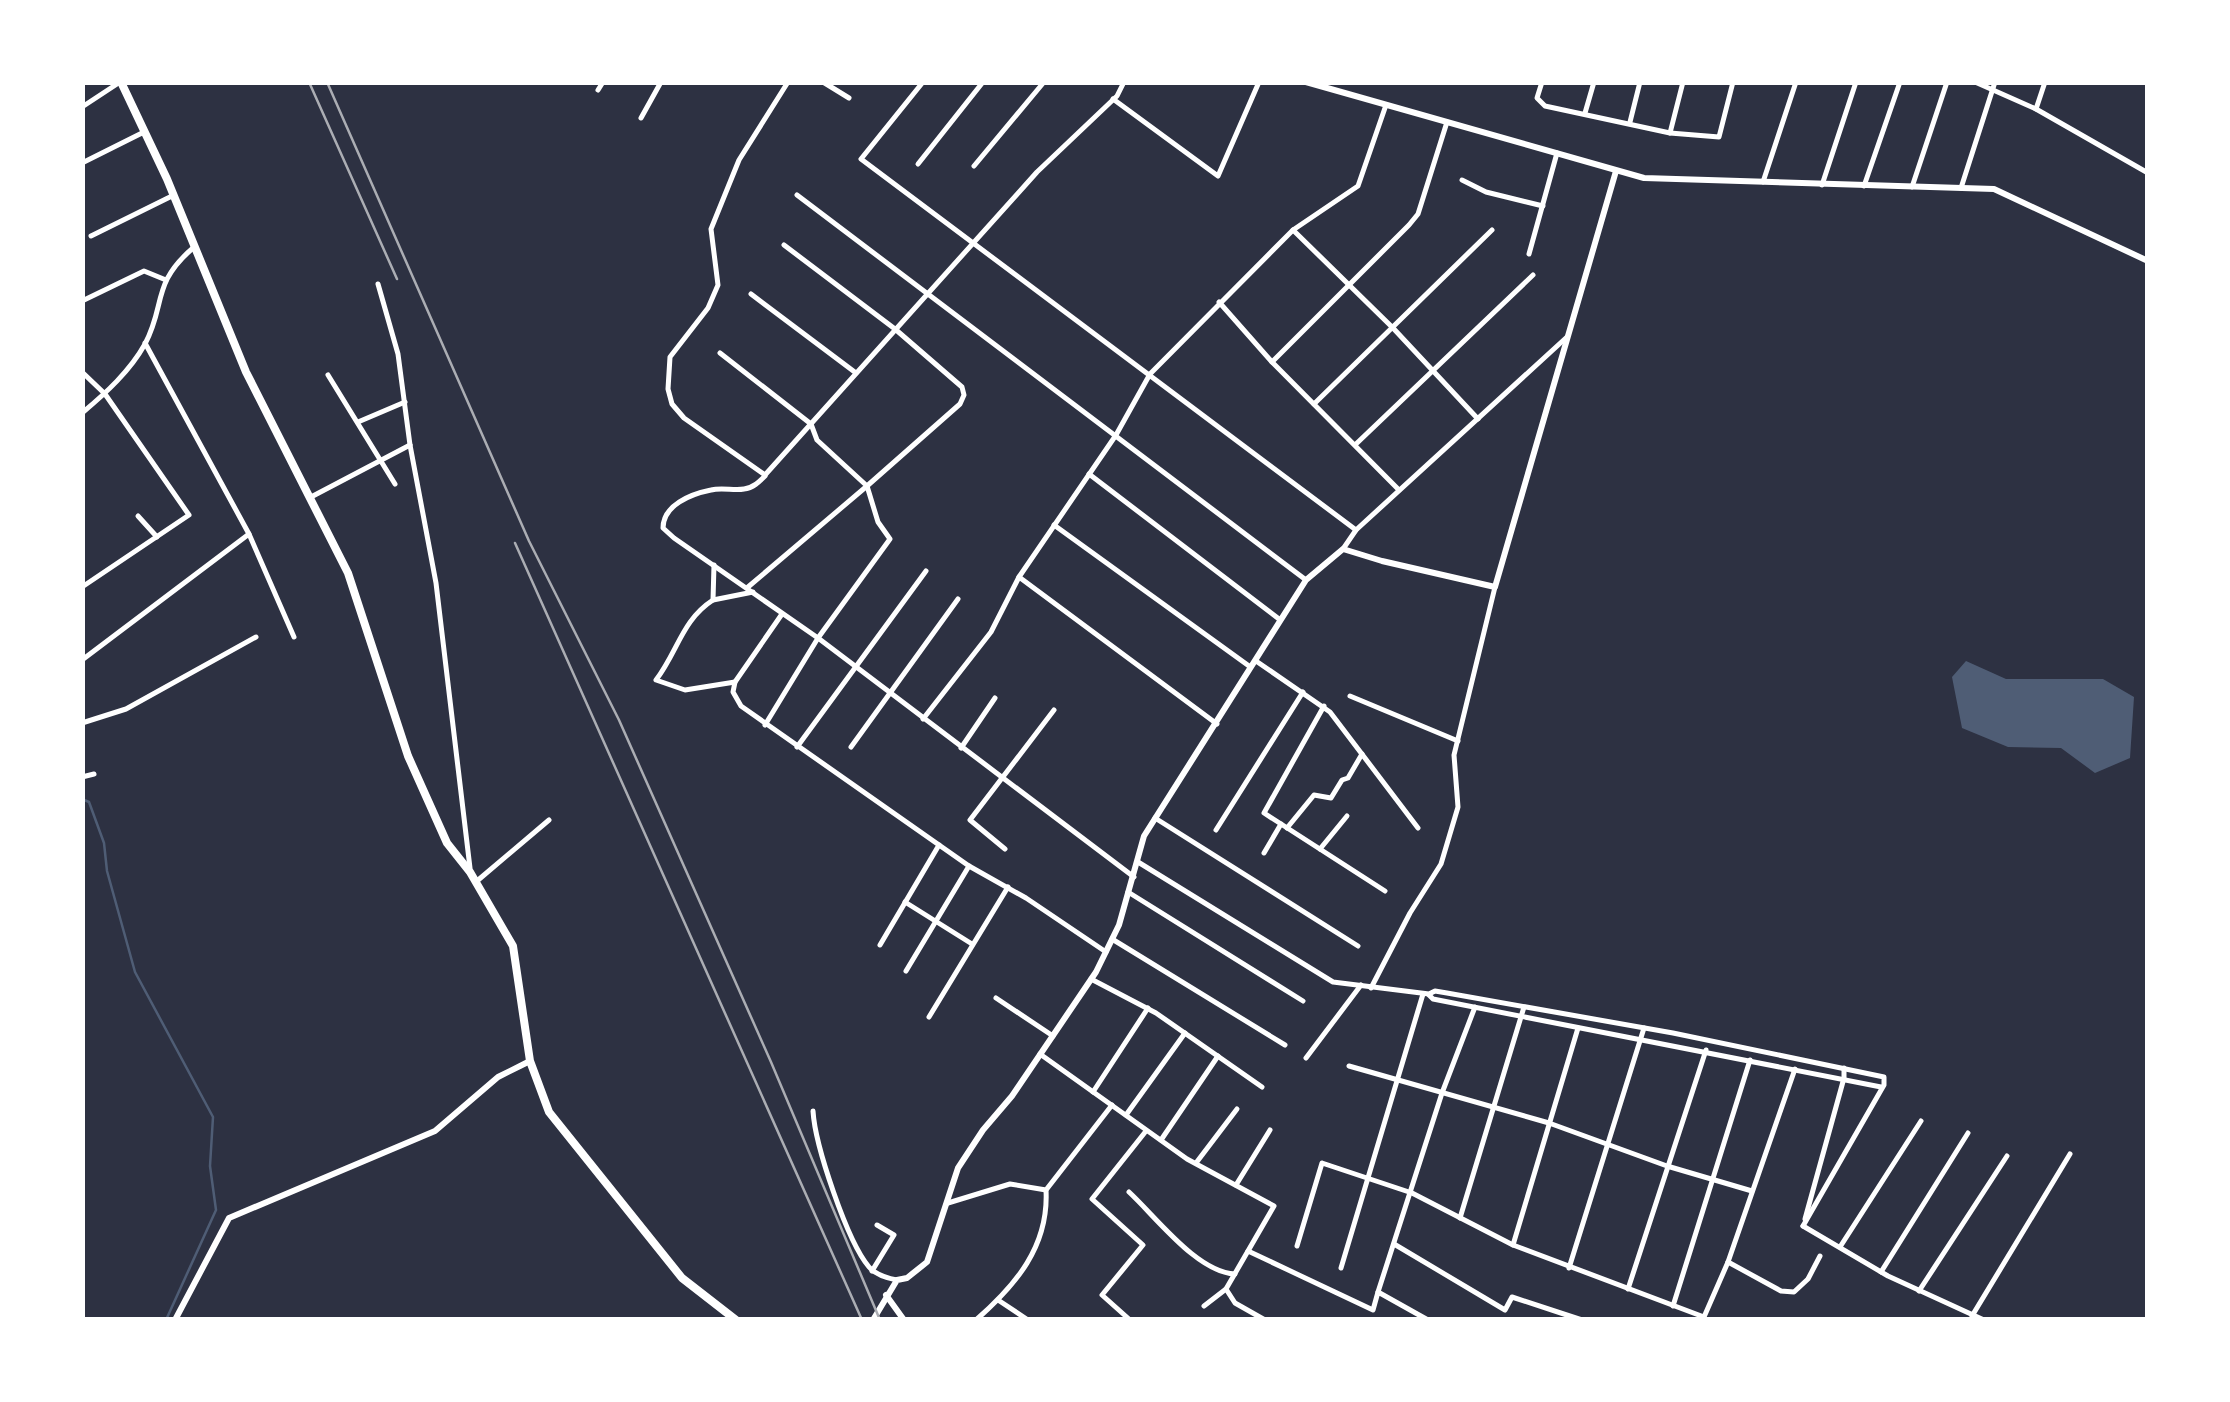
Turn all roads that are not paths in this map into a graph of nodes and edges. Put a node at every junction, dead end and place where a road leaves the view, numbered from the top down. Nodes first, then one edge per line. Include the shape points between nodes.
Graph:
1 (121, 82) edge
2 (603, 82) edge
3 (660, 82) edge
4 (788, 82) edge
5 (824, 82) edge
6 (923, 82) edge
7 (982, 82) edge
8 (1044, 82) edge
9 (1124, 82) edge
10 (1259, 82) edge
11 (1306, 82) edge
12 (1542, 82) edge
13 (1594, 82) edge
14 (1640, 82) edge
15 (1684, 82) edge
16 (1732, 82) edge
17 (1796, 82) edge
18 (1856, 82) edge
19 (1900, 82) edge
20 (1946, 82) edge
21 (1975, 82) edge
22 (2045, 82) edge
23 (1994, 86) edge
24 (598, 90) dead end
25 (849, 98) dead end
26 (1113, 99) junction
27 (1386, 105) junction
28 (82, 107) edge
29 (2036, 108) junction
30 (1585, 114) junction
31 (641, 118) dead end
32 (1447, 122) junction
33 (1630, 122) junction
34 (144, 132) junction
35 (1670, 133) junction
36 (1557, 153) junction
37 (82, 163) edge
38 (918, 164) dead end
39 (974, 166) dead end
40 (1616, 171) junction
41 (2148, 173) edge
42 (1462, 180) dead end
43 (1763, 182) junction
44 (1822, 185) junction
45 (1864, 186) junction
46 (1912, 188) junction
47 (1961, 188) junction
48 (174, 195) junction
49 (798, 195) dead end
50 (1542, 206) junction
51 (1293, 230) junction
52 (1492, 230) dead end
53 (91, 236) dead end
54 (975, 242) junction
55 (784, 245) dead end
56 (196, 246) junction
57 (1530, 254) dead end
58 (2148, 261) edge
59 (1533, 275) dead end
60 (166, 280) junction
61 (378, 284) dead end
62 (1349, 284) junction
63 (927, 293) junction
64 (751, 294) dead end
65 (82, 300) edge
66 (1219, 302) junction
67 (1393, 328) junction
68 (895, 329) junction
69 (1569, 335) junction
70 (145, 343) junction
71 (720, 353) dead end
72 (1272, 362) junction
73 (1432, 371) junction
74 (856, 373) junction
75 (1150, 374) junction
76 (83, 375) edge
77 (328, 375) dead end
78 (105, 394) junction
79 (405, 402) junction
80 (1314, 404) junction
81 (82, 413) edge
82 (1478, 419) junction
83 (358, 422) junction
84 (811, 424) junction
85 (1116, 435) junction
86 (1356, 444) junction
87 (410, 445) junction
88 (382, 460) junction
89 (1089, 474) junction
90 (766, 476) junction
91 (395, 484) dead end
92 (867, 486) junction
93 (1399, 490) junction
94 (311, 497) junction
95 (138, 516) dead end
96 (1054, 525) junction
97 (1356, 530) junction
98 (249, 534) junction
99 (157, 537) junction
100 (1344, 549) junction
101 (714, 564) junction
102 (926, 570) dead end
103 (1019, 577) junction
104 (1306, 580) junction
105 (82, 587) edge
106 (1495, 587) junction
107 (750, 590) junction
108 (958, 599) dead end
109 (713, 600) junction
110 (782, 614) junction
111 (1280, 619) junction
112 (256, 637) dead end
113 (294, 637) dead end
114 (818, 638) junction
115 (82, 660) edge
116 (1251, 662) junction
117 (856, 668) junction
118 (735, 682) junction
119 (1304, 692) junction
120 (889, 694) junction
121 (1350, 696) dead end
122 (995, 698) dead end
123 (1324, 706) junction
124 (1054, 710) dead end
125 (923, 719) junction
126 (82, 723) edge
127 (765, 724) junction
128 (1217, 724) junction
129 (1458, 741) junction
130 (797, 747) junction
131 (851, 747) dead end
132 (961, 748) junction
133 (1362, 754) junction
134 (94, 774) dead end
135 (82, 777) edge
136 (1002, 779) junction
137 (1347, 816) dead end
138 (1155, 818) junction
139 (548, 820) dead end
140 (1284, 826) junction
141 (1418, 828) dead end
142 (1216, 830) dead end
143 (939, 845) junction
144 (1005, 849) dead end
145 (1320, 849) junction
146 (1264, 853) dead end
147 (1138, 862) junction
148 (970, 866) junction
149 (470, 872) junction
150 (1134, 877) junction
151 (474, 883) junction
152 (1008, 888) junction
153 (1386, 891) dead end
154 (1128, 892) junction
155 (905, 902) junction
156 (936, 922) junction
157 (1112, 939) junction
158 (880, 944) dead end
159 (972, 944) junction
160 (1358, 946) dead end
161 (1106, 952) junction
162 (906, 971) dead end
163 (1092, 979) junction
164 (1361, 985) junction
165 (1371, 988) junction
166 (1426, 994) junction
167 (996, 998) dead end
168 (1303, 1001) dead end
169 (1476, 1007) junction
170 (1524, 1007) junction
171 (1148, 1008) junction
172 (1522, 1017) junction
173 (929, 1018) dead end
174 (1578, 1028) junction
175 (1644, 1028) junction
176 (1185, 1033) junction
177 (1052, 1036) junction
178 (1642, 1040) junction
179 (1285, 1045) dead end
180 (1706, 1050) junction
181 (1753, 1050) junction
182 (1040, 1054) junction
183 (1218, 1056) junction
184 (1306, 1058) dead end
185 (1750, 1059) junction
186 (530, 1061) junction
187 (1349, 1066) dead end
188 (1844, 1068) junction
189 (1795, 1069) junction
190 (1397, 1078) junction
191 (1844, 1078) junction
192 (1881, 1087) junction
193 (1262, 1088) dead end
194 (1093, 1092) junction
195 (1442, 1092) junction
196 (1112, 1105) junction
197 (1494, 1108) junction
198 (1237, 1109) dead end
199 (813, 1110) dead end
200 (1126, 1115) junction
201 (1921, 1121) dead end
202 (1549, 1124) junction
203 (1147, 1130) junction
204 (1270, 1130) dead end
205 (1968, 1133) dead end
206 (1161, 1140) junction
207 (1608, 1145) junction
208 (2070, 1154) dead end
209 (2008, 1156) dead end
210 (1196, 1163) junction
211 (1667, 1166) junction
212 (1368, 1177) junction
213 (1713, 1178) junction
214 (1236, 1186) junction
215 (1046, 1190) junction
216 (1130, 1192) dead end
217 (1753, 1192) junction
218 (1412, 1193) junction
219 (948, 1203) junction
220 (1460, 1218) junction
221 (877, 1226) dead end
222 (1802, 1226) junction
223 (1394, 1244) junction
224 (1296, 1246) dead end
225 (1513, 1246) junction
226 (1840, 1248) junction
227 (1248, 1252) junction
228 (1820, 1256) dead end
229 (1728, 1262) junction
230 (1341, 1268) dead end
231 (1570, 1268) junction
232 (872, 1271) junction
233 (1881, 1272) junction
234 (1235, 1274) junction
235 (897, 1280) junction
236 (1226, 1289) junction
237 (1628, 1289) junction
238 (1920, 1290) junction
239 (1378, 1292) junction
240 (886, 1295) junction
241 (998, 1300) junction
242 (1204, 1306) dead end
243 (1673, 1306) junction
244 (1504, 1310) junction
245 (1554, 1311) junction
246 (1972, 1316) junction
247 (174, 1320) edge
248 (736, 1320) edge
249 (872, 1320) edge
250 (904, 1320) edge
251 (976, 1320) edge
252 (1028, 1320) edge
253 (1130, 1320) edge
254 (1264, 1320) edge
255 (1428, 1320) edge
256 (1501, 1320) edge
257 (1551, 1320) edge
258 (1582, 1320) edge
259 (1984, 1320) edge

1 - 28 street
1 - 34 main road
2 - 24 street
3 - 31 street
4 - 90 street via 739,160 711,229 718,285 670,357 668,389 684,418
5 - 25 street
6 - 54 street via 861,159
7 - 38 street
8 - 39 street
9 - 26 street
10 - 26 street via 1218,176
11 - 27 street
12 - 30 street via 1536,98 1545,106
13 - 30 street
14 - 33 street
15 - 35 street
16 - 35 street via 1718,137
17 - 43 street
18 - 44 street
19 - 45 street
20 - 46 street
21 - 23 street
22 - 29 street
23 - 29 street
23 - 47 street
26 - 54 street
27 - 32 street
27 - 51 street via 1358,186
29 - 41 street
30 - 33 street
32 - 36 street
32 - 62 street via 1418,214
33 - 35 street
34 - 37 street
34 - 48 main road
36 - 40 street
36 - 50 street
40 - 43 street
40 - 69 street
42 - 50 street
43 - 44 street
44 - 45 street
45 - 46 street
46 - 47 street
47 - 58 street via 1994,189
48 - 53 street
48 - 56 main road
49 - 63 street
50 - 57 street
51 - 62 street
51 - 66 street
52 - 67 street
54 - 63 street
54 - 75 street
55 - 68 street
56 - 60 street
56 - 94 main road via 246,372
59 - 73 street
60 - 65 street via 144,270
60 - 70 street
61 - 79 street
62 - 67 street
62 - 72 street
63 - 68 street
63 - 85 street
64 - 74 street
66 - 72 street
66 - 75 street
67 - 73 street
67 - 80 street
68 - 74 street
68 - 92 street via 964,395
69 - 82 street
69 - 106 street
70 - 78 street
70 - 98 street
71 - 84 street
72 - 80 street
73 - 82 street
73 - 86 street
74 - 84 street
75 - 85 street
75 - 97 street
76 - 78 street
77 - 83 street
78 - 81 street
78 - 99 street via 190,514
79 - 83 street
79 - 87 street
80 - 86 street
82 - 93 street
83 - 88 street
84 - 90 street
84 - 92 street via 817,440
85 - 89 street
85 - 104 street
86 - 93 street
87 - 88 street
87 - 149 street via 436,583
88 - 91 street
88 - 94 street
89 - 96 street
89 - 111 street
90 - 101 street via 754,486 712,489 668,510 664,528
92 - 107 street
92 - 114 street via 890,540
93 - 97 street
94 - 149 main road via 348,572 408,756 447,843
95 - 99 street
96 - 103 street
96 - 116 street
97 - 100 street
98 - 113 street
98 - 115 street
99 - 105 street
100 - 104 street
100 - 106 street
101 - 107 street
101 - 109 street
102 - 117 street
103 - 125 street via 991,632
103 - 128 street
104 - 111 street
106 - 129 street
107 - 109 street
107 - 110 street
108 - 120 street
109 - 118 street via 694,612 656,680 685,690
110 - 114 street
110 - 118 street
111 - 116 street
112 - 126 street via 126,709
114 - 117 street
114 - 127 street
116 - 119 street
116 - 128 street
117 - 120 street
117 - 130 street
118 - 127 street via 741,706
119 - 123 street
119 - 142 street
120 - 125 street
120 - 131 street
121 - 129 street
122 - 132 street
123 - 133 street
123 - 140 street via 1264,813
124 - 136 street
125 - 132 street
127 - 130 street
128 - 138 street
129 - 165 street via 1458,807 1441,864
130 - 143 street
132 - 136 street
133 - 140 street via 1331,798 1314,795
133 - 141 street
134 - 135 street
136 - 144 street via 970,820
136 - 150 street
137 - 145 street
138 - 147 street
138 - 160 street
139 - 151 street
140 - 145 street
140 - 146 street
143 - 148 street
143 - 155 street
145 - 153 street
147 - 150 street
147 - 164 street via 1332,982
148 - 152 street
148 - 156 street
149 - 151 main road
150 - 154 street
151 - 186 main road via 513,946
152 - 159 street
152 - 161 street
154 - 157 street
154 - 168 street
155 - 156 street
155 - 158 street
156 - 159 street
156 - 162 street
157 - 161 street
157 - 179 street
159 - 173 street
161 - 163 street
163 - 171 street
163 - 177 street
164 - 165 street
164 - 184 street
165 - 166 street
166 - 169 street
166 - 170 street
166 - 190 street
167 - 177 street
169 - 172 street
169 - 195 street
170 - 172 street
170 - 175 street
171 - 176 street
171 - 194 street
172 - 174 street
172 - 197 street
174 - 178 street
174 - 202 street
175 - 178 street
175 - 181 street
176 - 183 street
176 - 200 street
177 - 182 street
178 - 180 street
178 - 207 street
180 - 185 street
180 - 211 street
181 - 185 street
181 - 188 street
182 - 194 street
182 - 219 street via 958,1168
183 - 193 street
183 - 206 street
185 - 189 street
185 - 213 street
186 - 247 street via 498,1077 435,1131 228,1218
186 - 248 main road via 549,1112 580,1153 682,1278
187 - 190 street
188 - 191 street
188 - 192 street via 1884,1077
189 - 191 street
189 - 217 street
190 - 195 street
190 - 212 street
191 - 192 street
191 - 222 street
192 - 222 street
194 - 196 street
195 - 197 street
195 - 218 street
196 - 200 street
196 - 215 street
197 - 202 street
197 - 220 street
198 - 210 street
199 - 232 street via 826,1167 857,1251
200 - 203 street
201 - 226 street
202 - 207 street
202 - 225 street
203 - 206 street
203 - 253 street via 1092,1199 1142,1245 1102,1296
204 - 214 street
205 - 233 street
206 - 210 street
207 - 211 street
207 - 231 street
208 - 246 street
209 - 238 street
210 - 214 street
211 - 213 street
211 - 237 street
212 - 218 street
212 - 224 street via 1322,1163
212 - 230 street
213 - 217 street
213 - 243 street
214 - 227 street via 1274,1206
215 - 219 street via 1010,1184
215 - 241 street via 1038,1244
216 - 234 street via 1205,1265
217 - 229 street
218 - 220 street
218 - 223 street
219 - 235 street via 928,1262
220 - 225 street
221 - 232 street via 894,1234
222 - 226 street
223 - 239 street
223 - 244 street
225 - 231 street
226 - 233 street
227 - 234 street
227 - 239 street via 1373,1310
228 - 229 street via 1794,1292
229 - 243 street via 1704,1318
231 - 237 street
232 - 235 street
233 - 238 street
234 - 236 street
235 - 240 street
236 - 242 street
236 - 254 street via 1235,1303
237 - 243 street
238 - 246 street
239 - 255 street
240 - 249 street
240 - 250 street
241 - 251 street
241 - 252 street
244 - 245 street via 1512,1297
244 - 256 street
245 - 257 street
245 - 258 street
246 - 259 street

